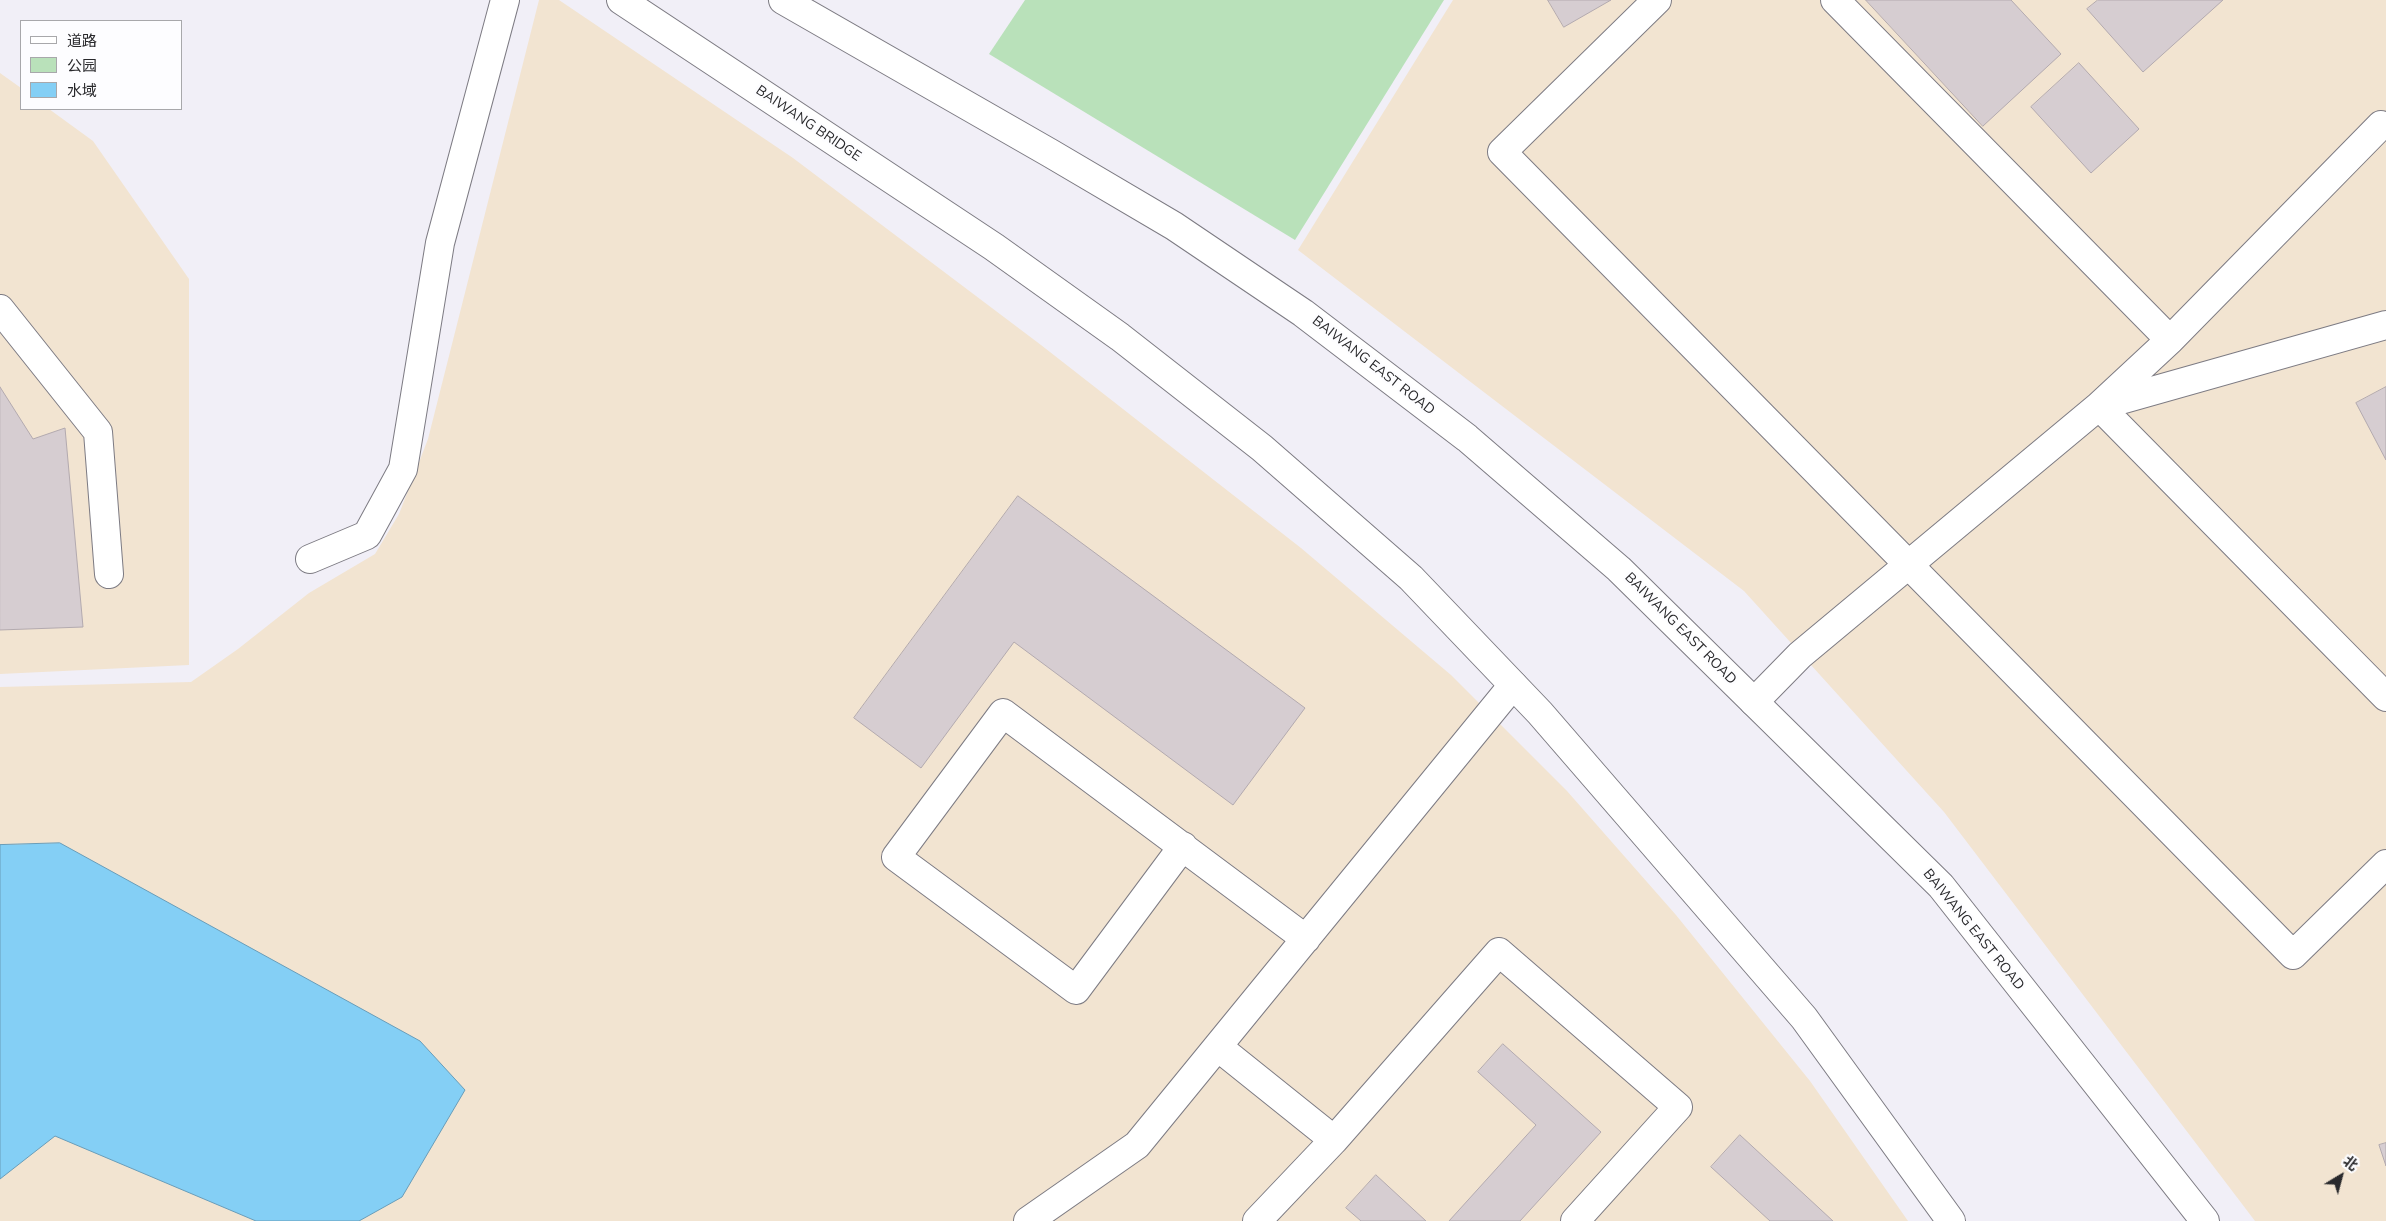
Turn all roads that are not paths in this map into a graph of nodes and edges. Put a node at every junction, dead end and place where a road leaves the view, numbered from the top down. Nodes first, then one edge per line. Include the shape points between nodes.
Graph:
1 (505, 0) edge
2 (621, 0) edge
3 (783, 0) edge
4 (1657, 0) edge
5 (1835, 0) edge
6 (2381, 125) dead end
7 (0, 309) edge
8 (2386, 325) edge
9 (2170, 340) junction
10 (2099, 406) junction
11 (310, 559) dead end
12 (1909, 565) junction
13 (109, 574) dead end
14 (1513, 685) junction
15 (2386, 697) edge
16 (1754, 702) junction
17 (1183, 846) junction
18 (2386, 864) edge
19 (1306, 938) junction
20 (1218, 1046) junction
21 (1334, 1140) junction
22 (1028, 1221) edge
23 (1257, 1221) edge
24 (1575, 1221) edge
25 (1951, 1221) edge
26 (2205, 1221) edge

1 - 11 main road via 440,243 404,468 367,535
2 - 14 main road, BAIWANG BRIDGE via 994,248 1120,338 1262,448 1411,578
3 - 16 main road, BAIWANG EAST ROAD via 1174,226 1303,313 1467,438 1619,569
4 - 12 main road via 1502,152
5 - 9 main road
6 - 9 main road
7 - 13 main road via 98,432
8 - 10 main road
9 - 10 main road
10 - 12 main road
10 - 15 main road
12 - 16 main road via 1800,655
12 - 18 main road via 2293,956
14 - 19 main road
14 - 25 main road via 1804,1018
16 - 26 main road, BAIWANG EAST ROAD via 1941,886
17 - 17 main road via 1003,713 896,857 1076,990
17 - 19 main road
19 - 20 main road
20 - 21 main road
20 - 22 main road via 1137,1145
21 - 23 main road
21 - 24 main road via 1499,952 1678,1108

